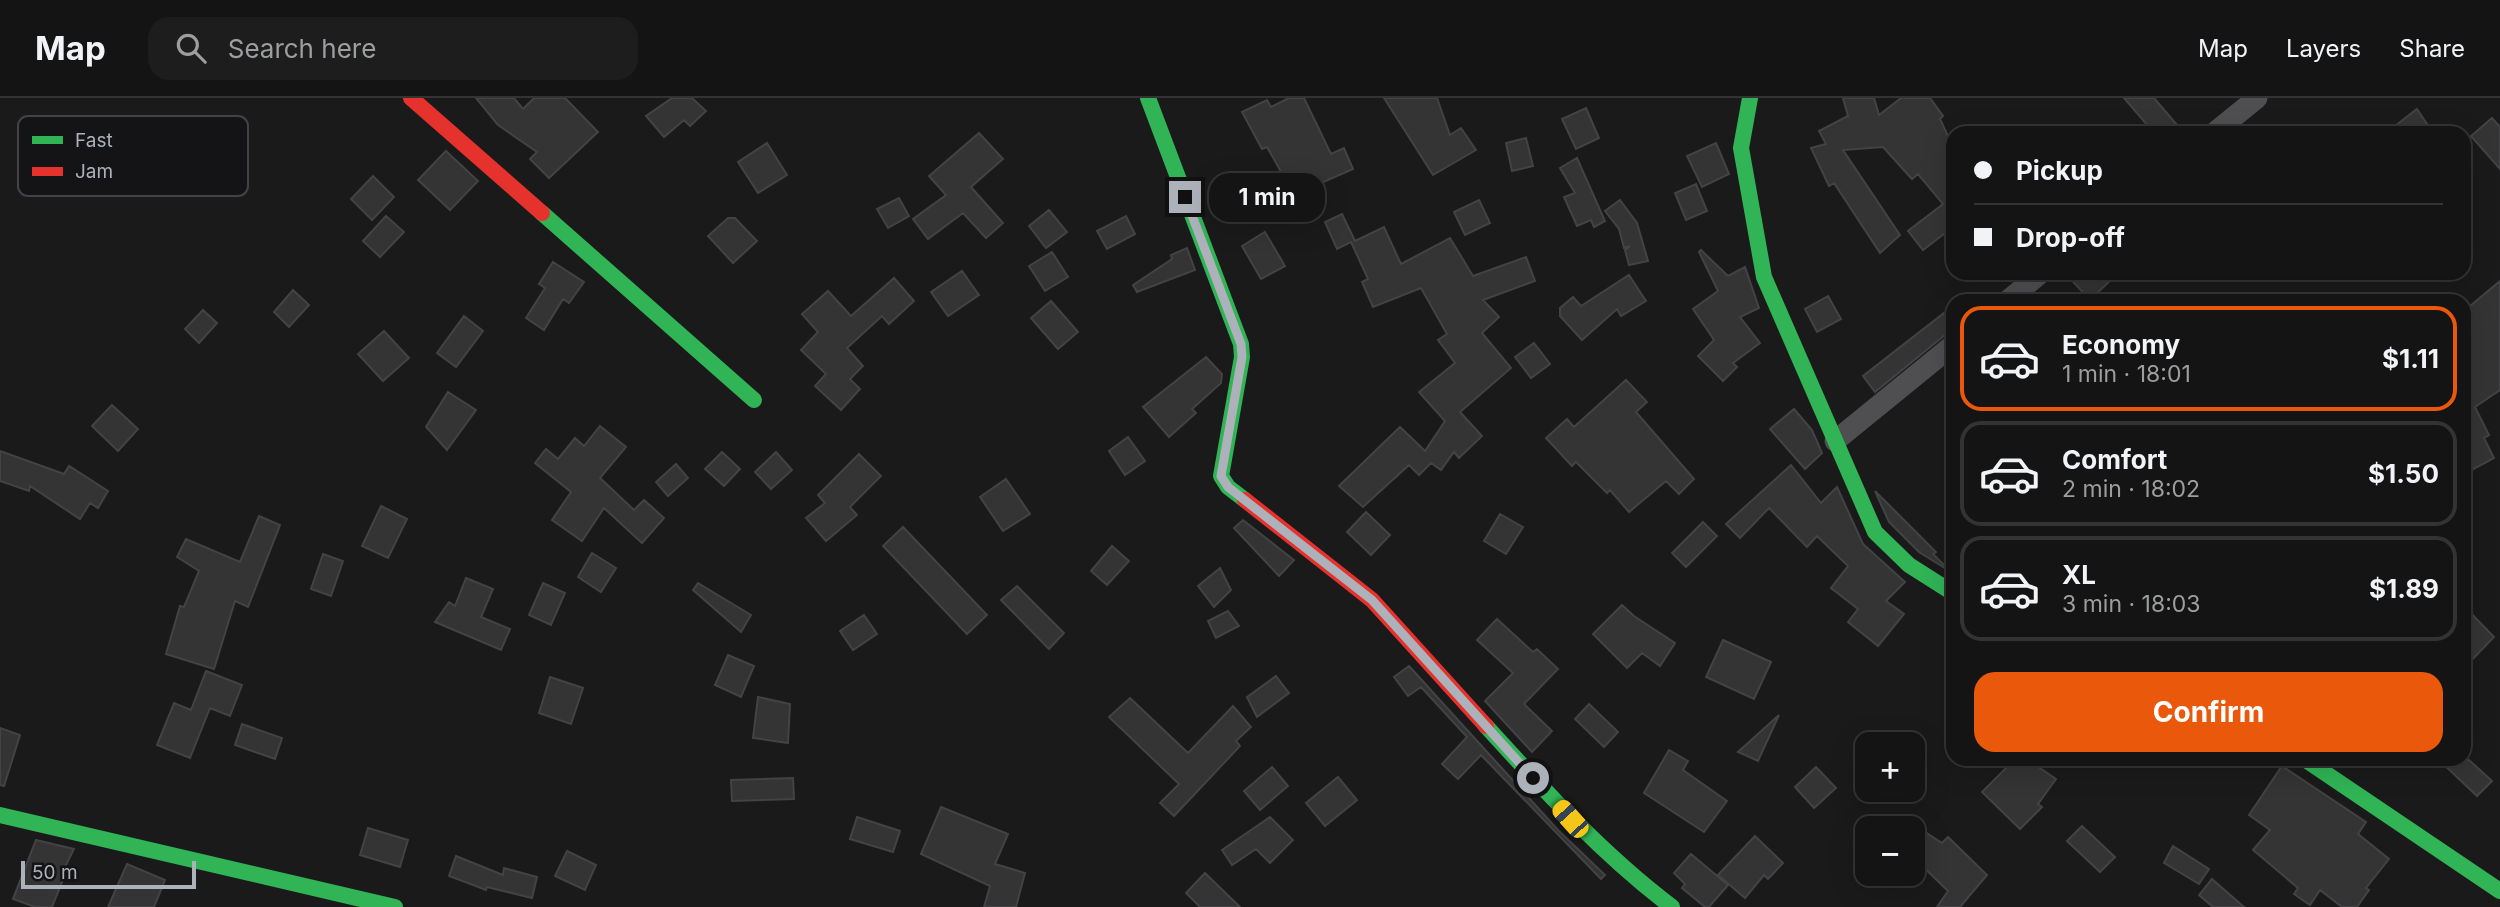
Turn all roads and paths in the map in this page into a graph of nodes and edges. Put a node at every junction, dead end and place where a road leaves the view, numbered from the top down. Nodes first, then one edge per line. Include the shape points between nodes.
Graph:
1 (1148, 98) edge
2 (1750, 98) edge
3 (2257, 98) edge
4 (413, 99) edge
5 (2223, 126) edge
6 (2032, 280) edge
7 (2016, 294) edge
8 (1946, 351) edge
9 (754, 400) dead end
10 (1835, 441) junction
11 (1946, 589) edge
12 (2315, 766) edge
13 (0, 814) edge
14 (2500, 891) edge
15 (395, 907) edge
16 (1672, 907) edge

1 - 16 street via 1241,344 1221,476 1228,487 1372,600 1570,819 1626,873
2 - 10 street via 1741,148 1764,277
3 - 5 street
4 - 9 street
6 - 7 street
8 - 10 street
10 - 11 street via 1875,532 1909,565
12 - 14 street
13 - 15 street

